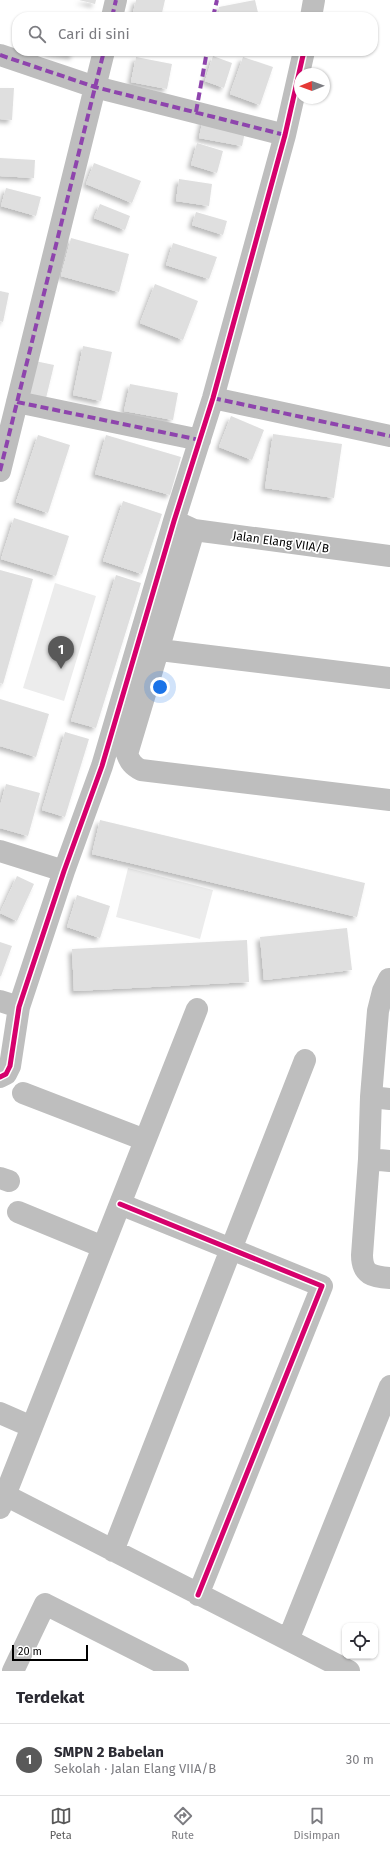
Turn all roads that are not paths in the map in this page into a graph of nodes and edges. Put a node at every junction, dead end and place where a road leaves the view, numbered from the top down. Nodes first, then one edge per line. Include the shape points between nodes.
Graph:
1 (116, 0) edge
2 (314, 0) edge
3 (113, 12) edge
4 (312, 12) edge
5 (0, 55) edge
6 (103, 56) edge
7 (303, 56) edge
8 (95, 87) junction
9 (284, 135) junction
10 (213, 398) junction
11 (17, 402) junction
12 (390, 436) edge
13 (200, 440) junction
14 (0, 471) edge
15 (174, 521) junction
16 (194, 530) junction
17 (390, 556) edge
18 (160, 650) junction
19 (390, 678) edge
20 (390, 800) edge
21 (0, 851) edge
22 (64, 871) junction
23 (390, 975) edge
24 (10, 1004) edge
25 (196, 1009) dead end
26 (305, 1060) dead end
27 (0, 1077) edge
28 (23, 1093) dead end
29 (380, 1098) edge
30 (145, 1140) junction
31 (380, 1160) edge
32 (120, 1204) junction
33 (18, 1212) dead end
34 (103, 1247) junction
35 (231, 1249) junction
36 (390, 1278) edge
37 (390, 1386) edge
38 (0, 1413) edge
39 (32, 1426) junction
40 (2, 1502) edge
41 (113, 1551) junction
42 (198, 1595) junction
43 (288, 1640) junction
44 (13, 1671) edge
45 (178, 1671) edge
46 (349, 1671) edge

1 - 3 street
2 - 4 street
5 - 8 street
6 - 8 street
7 - 9 street
8 - 9 street
8 - 11 street
9 - 10 street
10 - 12 street
10 - 13 street
11 - 13 street
11 - 14 street
13 - 15 street
15 - 16 street, Jalan Elang VIIA/B
15 - 22 street via 102,766
16 - 17 street, Jalan Elang VIIA/B
16 - 18 street
18 - 19 street
18 - 20 street via 127,754 134,767 141,770
21 - 22 street
22 - 24 street
23 - 29 street via 378,1011
24 - 27 street via 10,1066 6,1074
25 - 30 street
26 - 35 street
28 - 30 street
29 - 31 street
30 - 32 street
31 - 36 street via 362,1264 369,1273 377,1277
32 - 34 street
32 - 35 street
33 - 34 street
34 - 39 street
35 - 41 street
35 - 42 street via 322,1286
37 - 43 street
38 - 39 street
39 - 40 street
40 - 41 street
41 - 42 street
42 - 43 street
43 - 46 street
44 - 45 street via 45,1604

